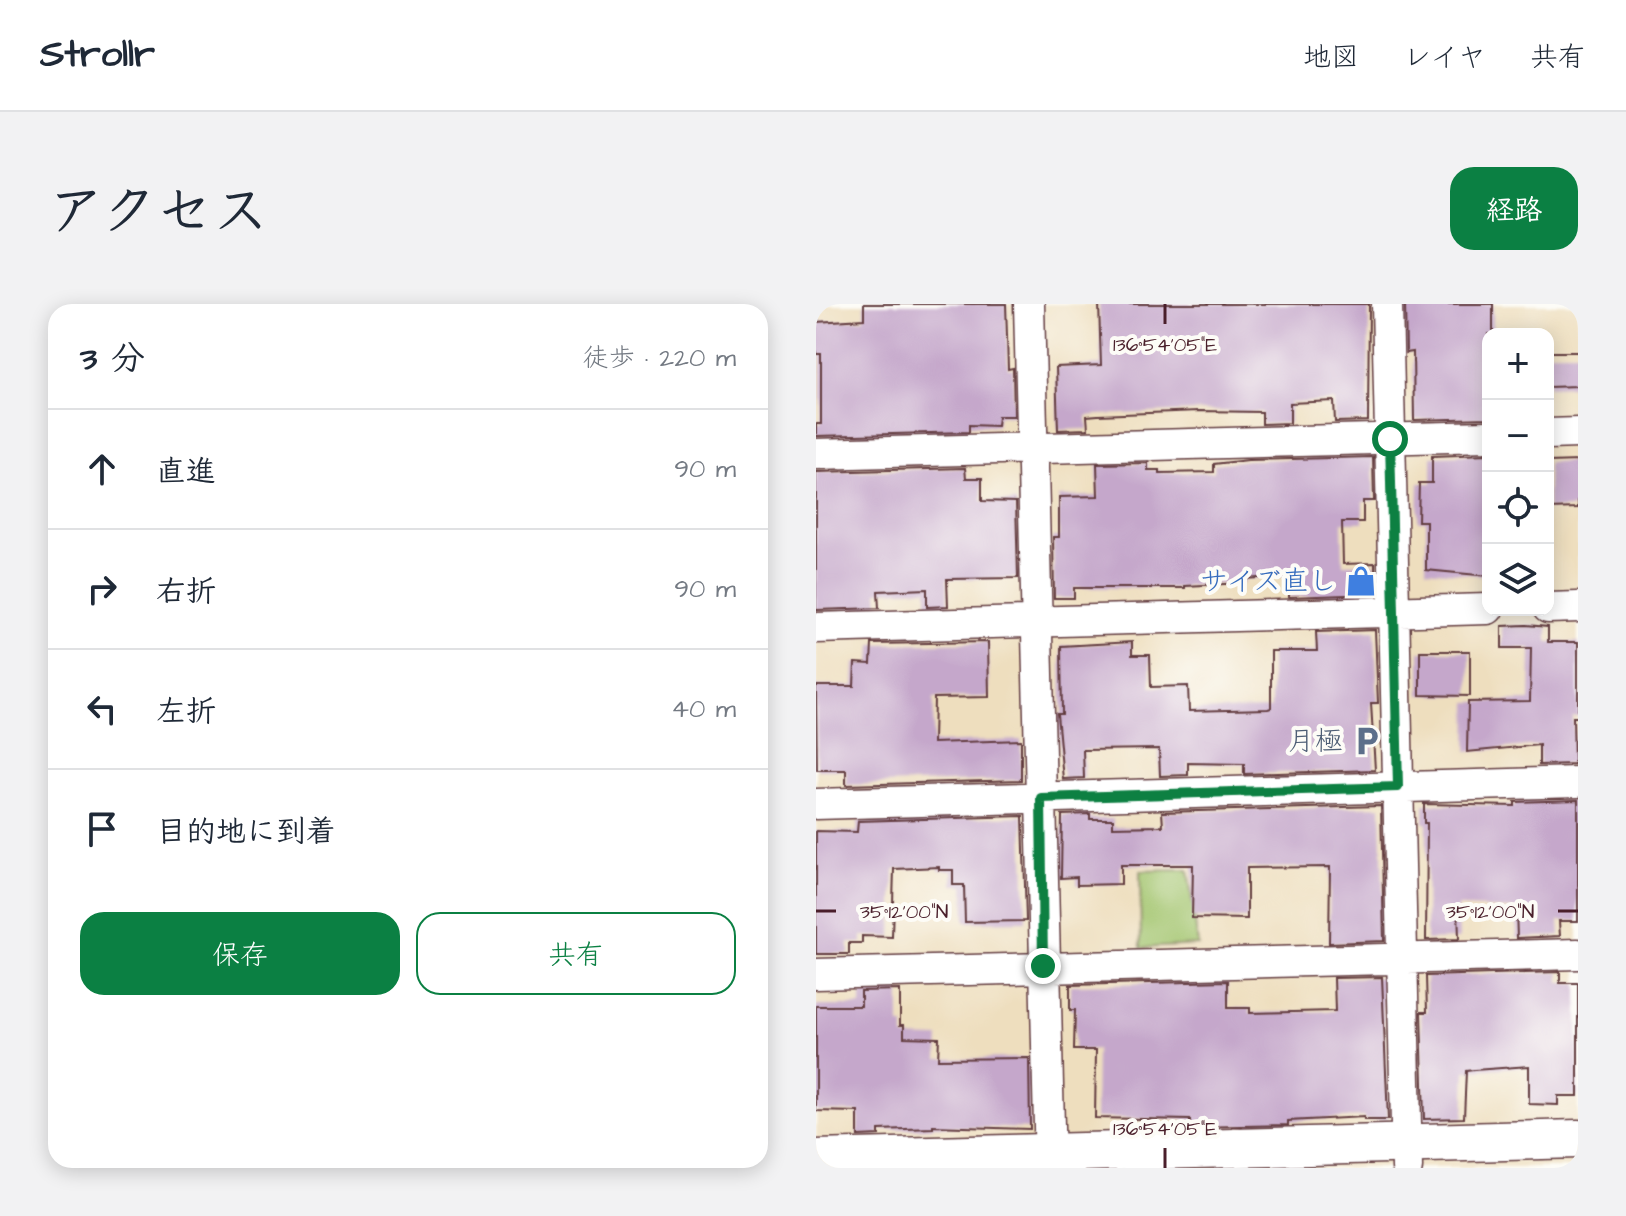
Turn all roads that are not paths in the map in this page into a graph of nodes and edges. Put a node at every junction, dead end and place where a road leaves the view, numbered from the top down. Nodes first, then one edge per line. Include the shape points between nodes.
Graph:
1 (1029, 304) edge
2 (1387, 304) edge
3 (1578, 433) edge
4 (1554, 434) edge
5 (1482, 436) edge
6 (1390, 439) junction
7 (1033, 447) junction
8 (816, 454) edge
9 (1578, 607) edge
10 (1554, 608) edge
11 (1482, 609) edge
12 (1394, 612) junction
13 (1036, 621) junction
14 (816, 628) edge
15 (1578, 782) edge
16 (1398, 787) junction
17 (1041, 798) junction
18 (816, 804) edge
19 (1578, 954) edge
20 (1402, 958) junction
21 (1043, 966) junction
22 (816, 974) edge
23 (1578, 1139) edge
24 (1407, 1156) edge
25 (816, 1159) edge
26 (1050, 1161) edge

1 - 7 street
2 - 6 street
3 - 4 street
5 - 6 street
6 - 7 street
6 - 12 street
7 - 8 street
7 - 13 street
9 - 10 street
11 - 12 street
12 - 13 street
12 - 16 street
13 - 14 street
13 - 17 street
15 - 16 street
16 - 17 street
16 - 20 street
17 - 18 street
17 - 21 street
19 - 20 street
20 - 21 street
20 - 24 street
21 - 22 street
21 - 26 street
23 - 24 street
24 - 26 street
25 - 26 street

